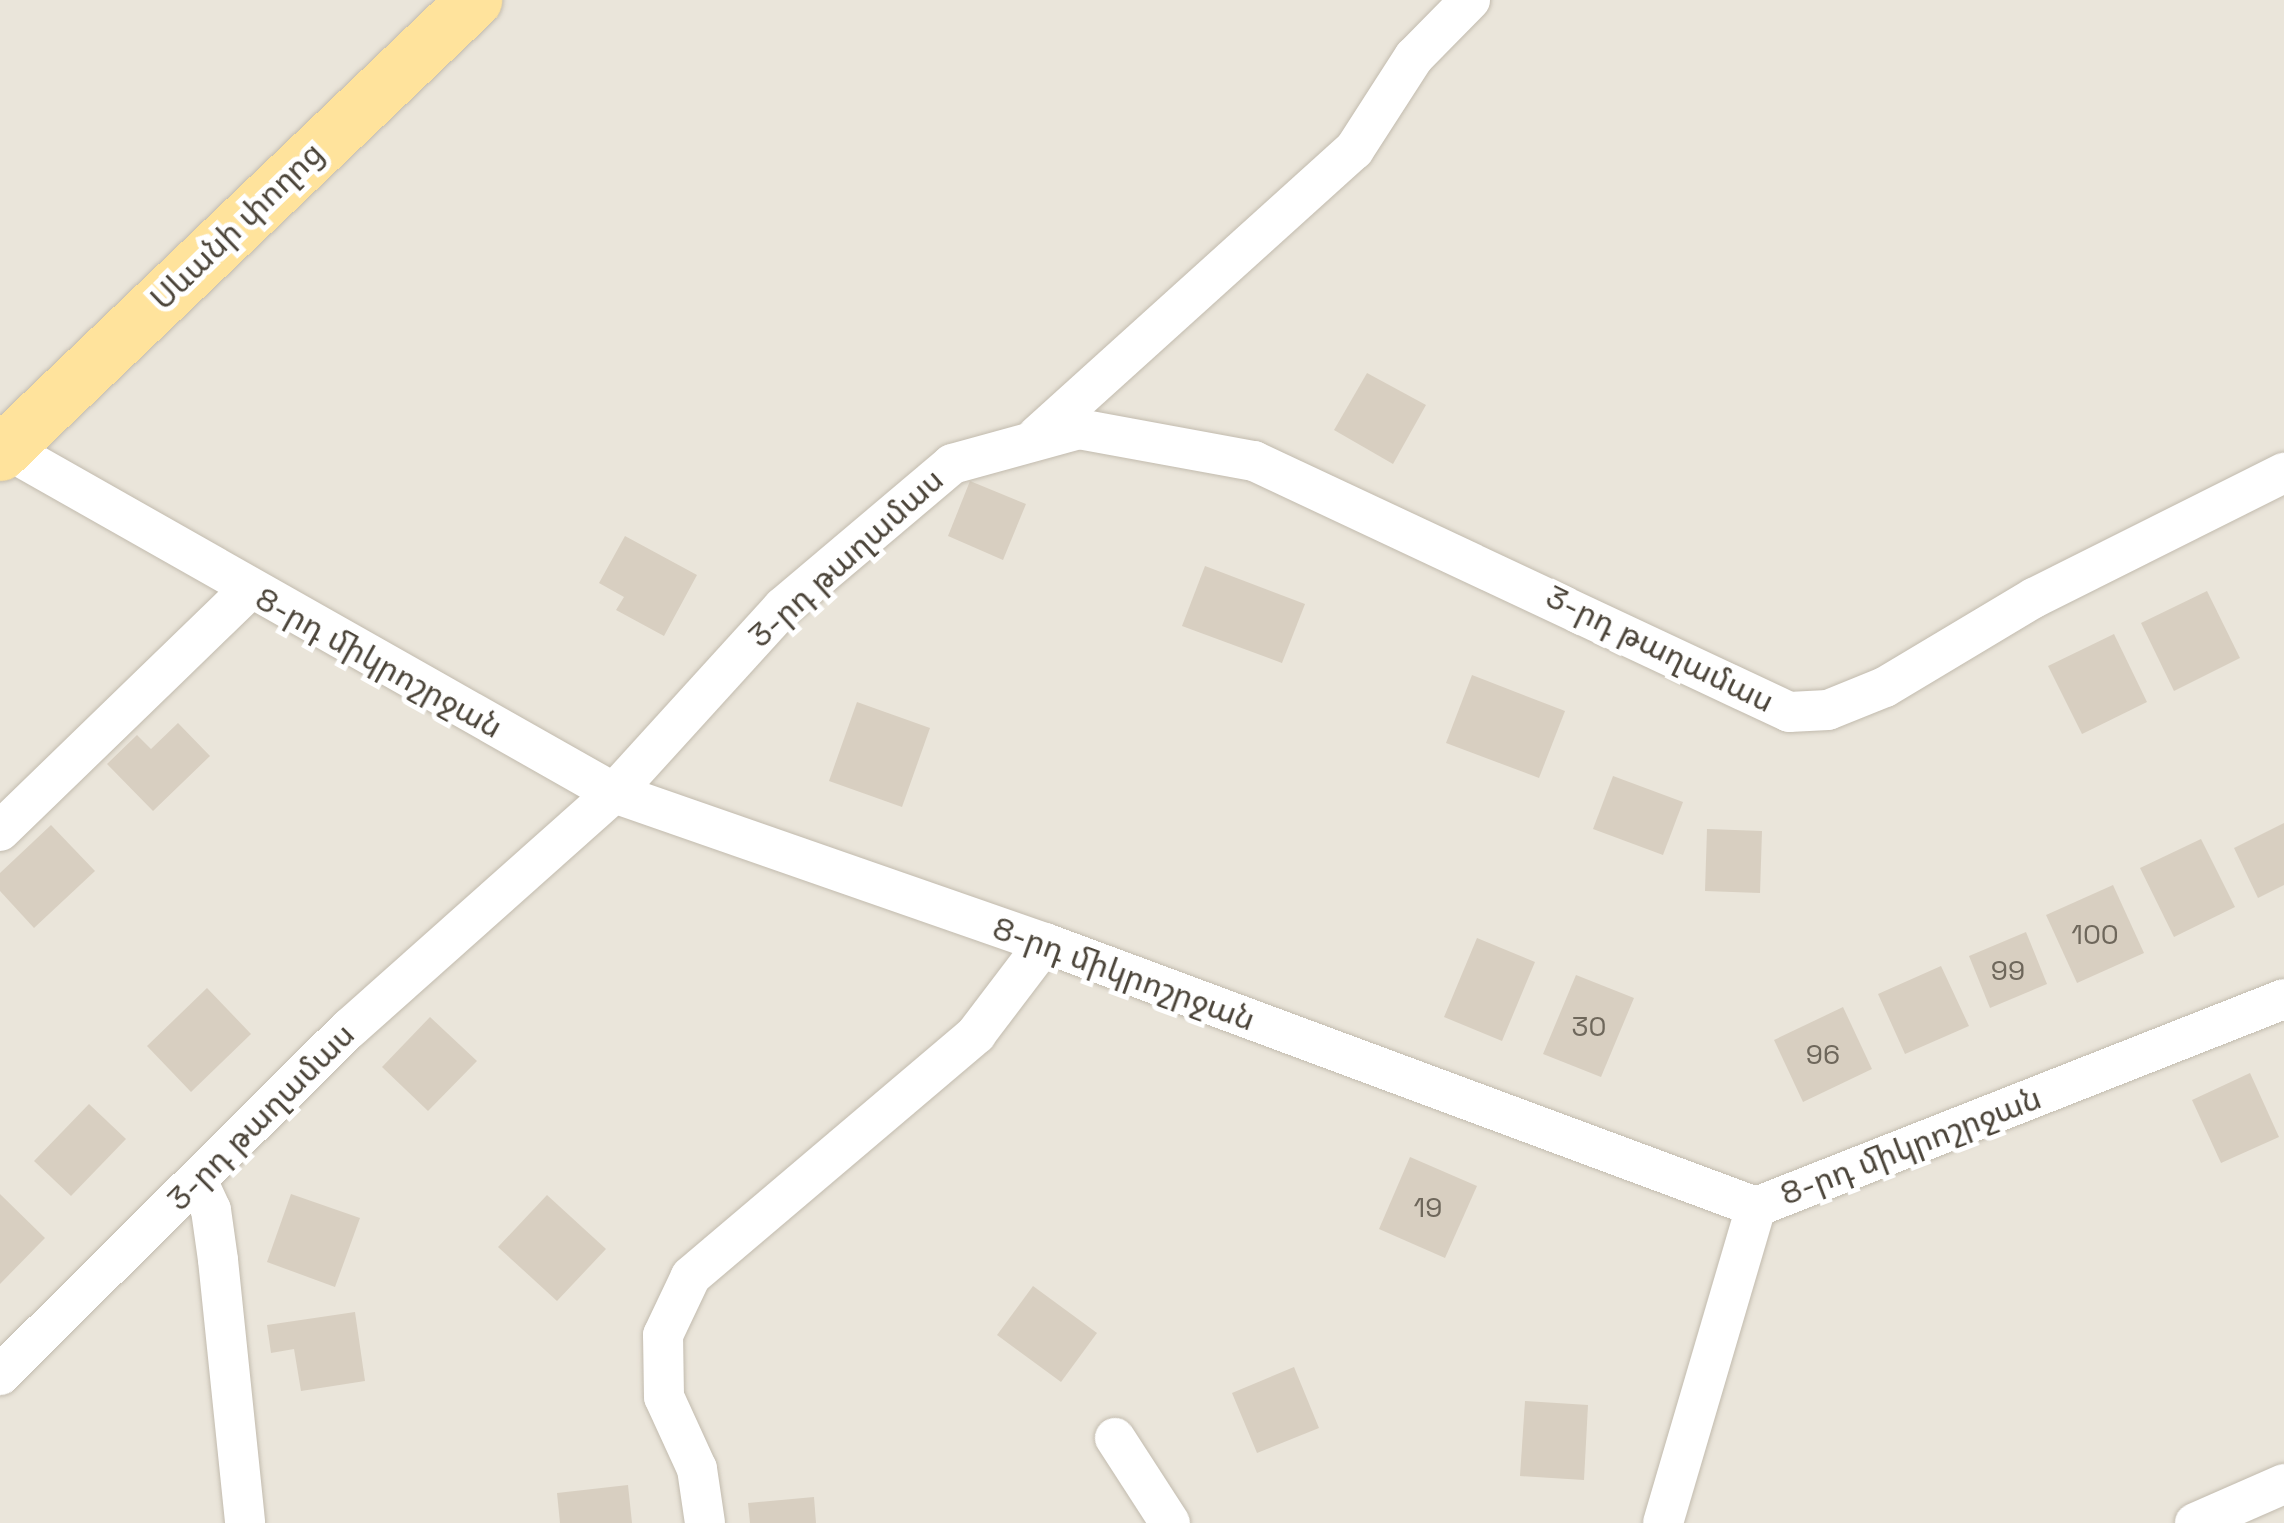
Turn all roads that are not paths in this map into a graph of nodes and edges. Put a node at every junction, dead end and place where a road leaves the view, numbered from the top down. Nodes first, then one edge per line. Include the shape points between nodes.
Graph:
1 (474, 0) edge
2 (1470, 0) edge
3 (1036, 436) junction
4 (2, 451) edge
5 (2284, 474) edge
6 (248, 591) junction
7 (614, 793) junction
8 (0, 831) edge
9 (1045, 944) junction
10 (2284, 999) edge
11 (197, 1180) junction
12 (1756, 1207) junction
13 (0, 1375) edge
14 (1115, 1438) dead end
15 (2284, 1484) edge
16 (245, 1523) edge
17 (705, 1523) edge
18 (1170, 1523) edge
19 (1663, 1523) edge
20 (2195, 1523) edge

1 - 4 main road, Սևանի փողոց
2 - 3 street via 1414,57 1354,150
3 - 5 street, 3-րդ թաղամաս via 1110,432 1264,465 1789,712 1828,710 1884,688 2034,598
3 - 7 street, 3-րդ թաղամաս via 952,464 906,496 783,607
4 - 6 street, 8-րդ միկրոշրջան
6 - 7 street, 8-րդ միկրոշրջան
6 - 8 street
7 - 9 street, 8-րդ միկրոշրջան
7 - 11 street, 3-րդ թաղամաս via 350,1028
9 - 12 street, 8-րդ միկրոշրջան
9 - 17 street via 976,1034 690,1276 663,1334 664,1398 697,1469
10 - 12 street, 8-րդ միկրոշրջան
11 - 13 street, 3-րդ թաղամաս
11 - 16 street via 211,1210 218,1260
12 - 19 street
14 - 18 street
15 - 20 street

